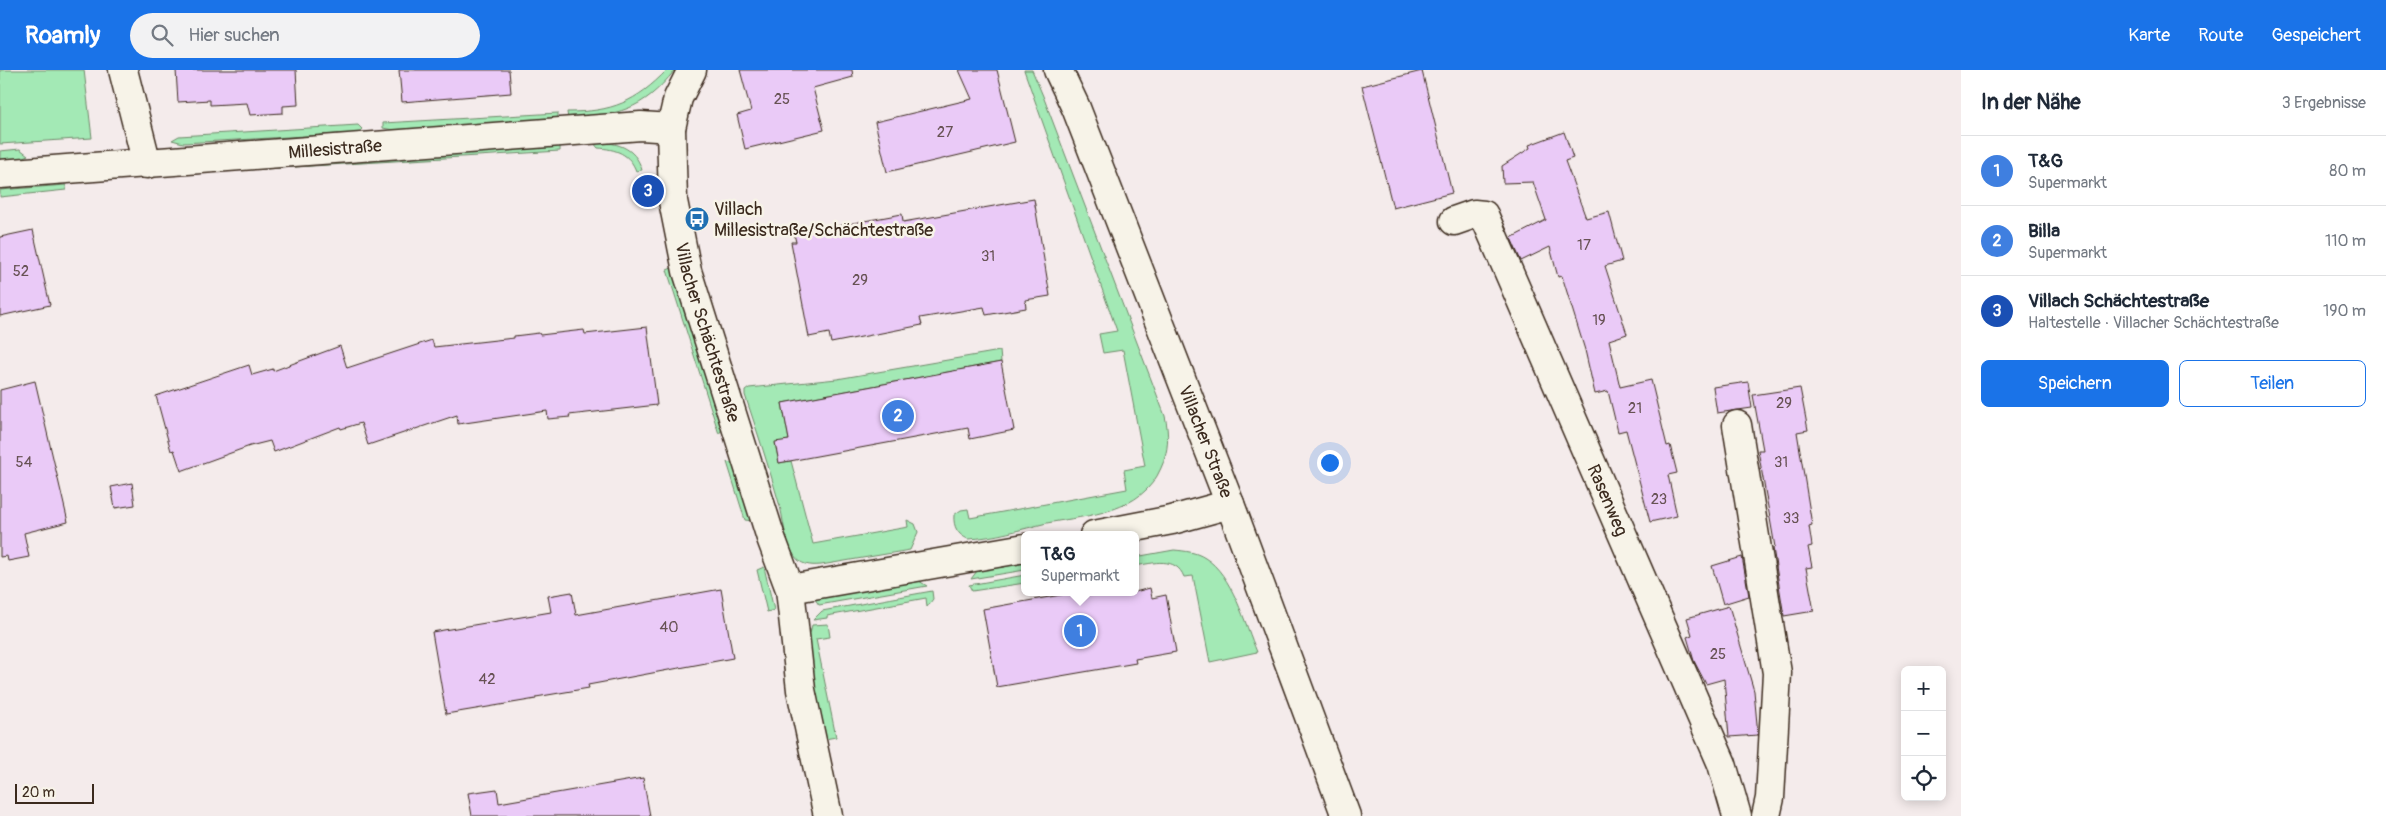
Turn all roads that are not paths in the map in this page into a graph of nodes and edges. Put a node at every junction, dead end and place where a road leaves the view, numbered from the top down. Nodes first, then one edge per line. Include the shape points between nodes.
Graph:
1 (123, 70) edge
2 (692, 70) edge
3 (1058, 70) edge
4 (1063, 70) edge
5 (1076, 108) junction
6 (671, 128) junction
7 (147, 164) junction
8 (0, 174) edge
9 (1454, 221) dead end
10 (1737, 424) dead end
11 (1230, 504) junction
12 (1115, 531) edge
13 (1021, 549) edge
14 (790, 590) junction
15 (828, 816) edge
16 (1346, 816) edge
17 (1737, 816) edge
18 (1766, 816) edge

1 - 7 street
2 - 6 street, Villacher Schächtestraße via 678,98
3 - 5 street, Villacher Straße
4 - 5 street
5 - 11 street, Villacher Straße
6 - 7 street, Millesistraße via 641,126
6 - 14 street, Villacher Schächtestraße via 673,202 687,271
7 - 8 street, Millesistraße
9 - 17 street, Rasenweg via 1474,214 1484,215 1722,764
10 - 18 street via 1777,673 1770,798
11 - 12 street
11 - 16 street, Villacher Straße
13 - 14 street
14 - 15 street, Villacher Schächtestraße via 801,690

